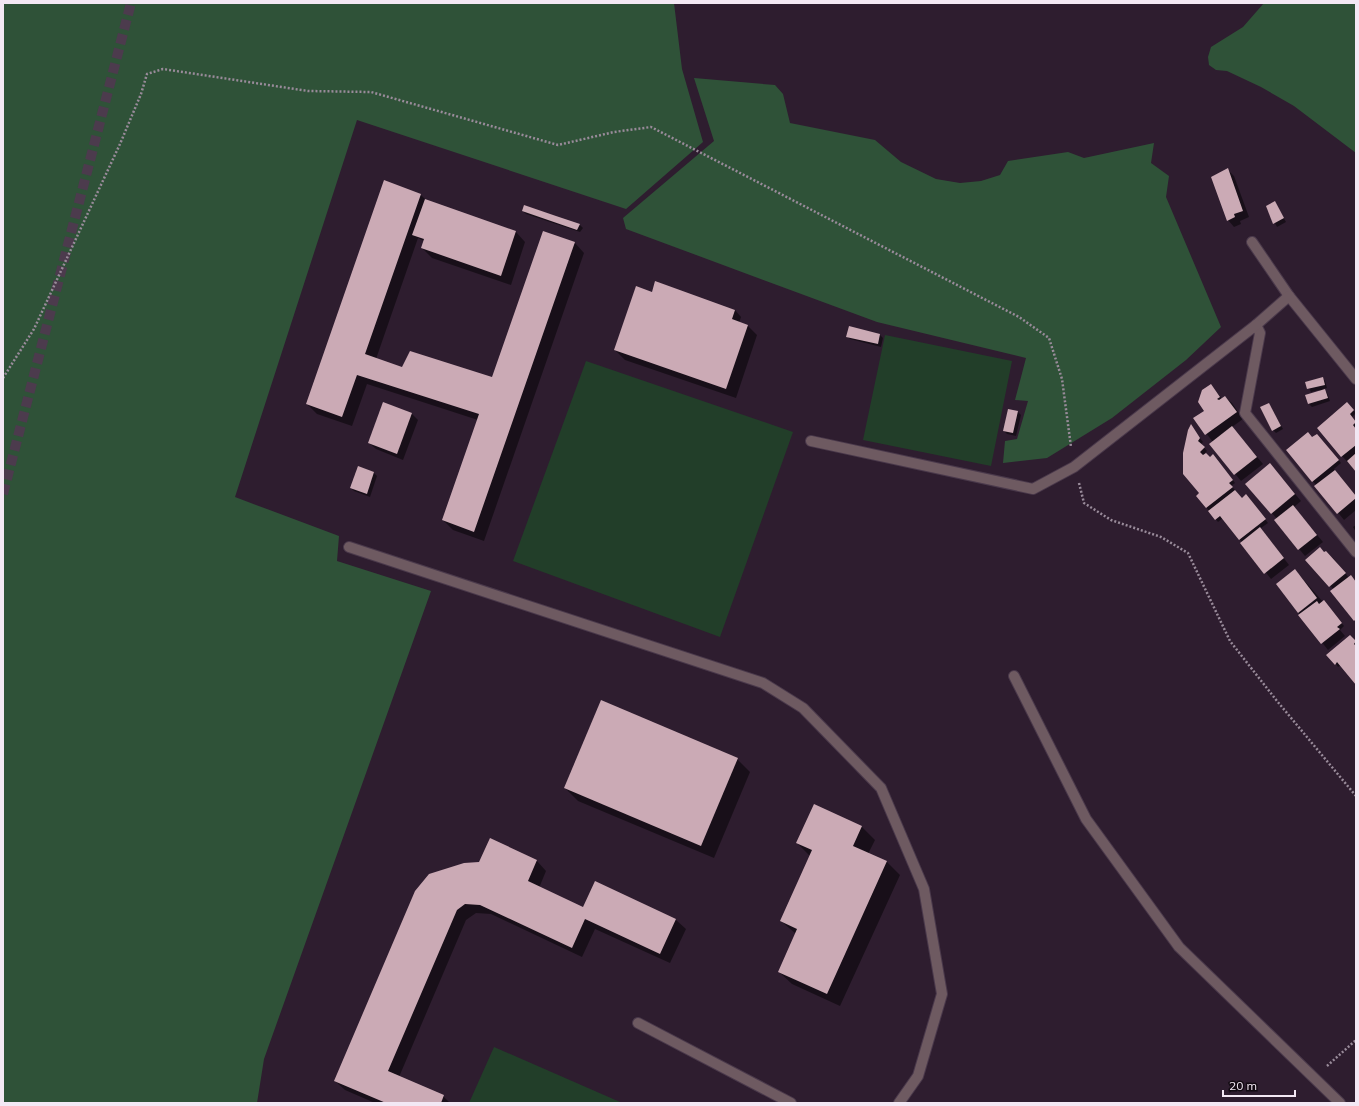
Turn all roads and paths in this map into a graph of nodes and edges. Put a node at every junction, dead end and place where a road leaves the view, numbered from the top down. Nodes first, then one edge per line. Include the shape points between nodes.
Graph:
1 (1252, 242) dead end
2 (1289, 296) junction
3 (1256, 325) junction
4 (3, 378) edge
5 (1356, 379) edge
6 (811, 441) dead end
7 (1074, 467) junction
8 (349, 547) dead end
9 (1356, 552) edge
10 (1014, 676) dead end
11 (1356, 796) edge
12 (638, 1023) dead end
13 (1356, 1040) edge
14 (1314, 1078) junction
15 (791, 1103) edge
16 (898, 1103) edge
17 (1340, 1103) edge

1 - 2 street
2 - 3 street
2 - 5 street
3 - 7 street
3 - 9 street via 1260,333 1245,412
4 - 7 path via 34,329 120,144 147,74 163,69 308,91 371,92 558,145 614,132 651,127 1019,317 1049,338 1062,379
6 - 7 street via 1033,489
7 - 11 path via 1084,503 1111,520 1161,537 1188,552 1230,641
8 - 16 street via 763,683 803,708 881,788 924,889 942,994 918,1076
10 - 14 street via 1086,819 1179,947
12 - 15 street
13 - 14 path
14 - 17 street

